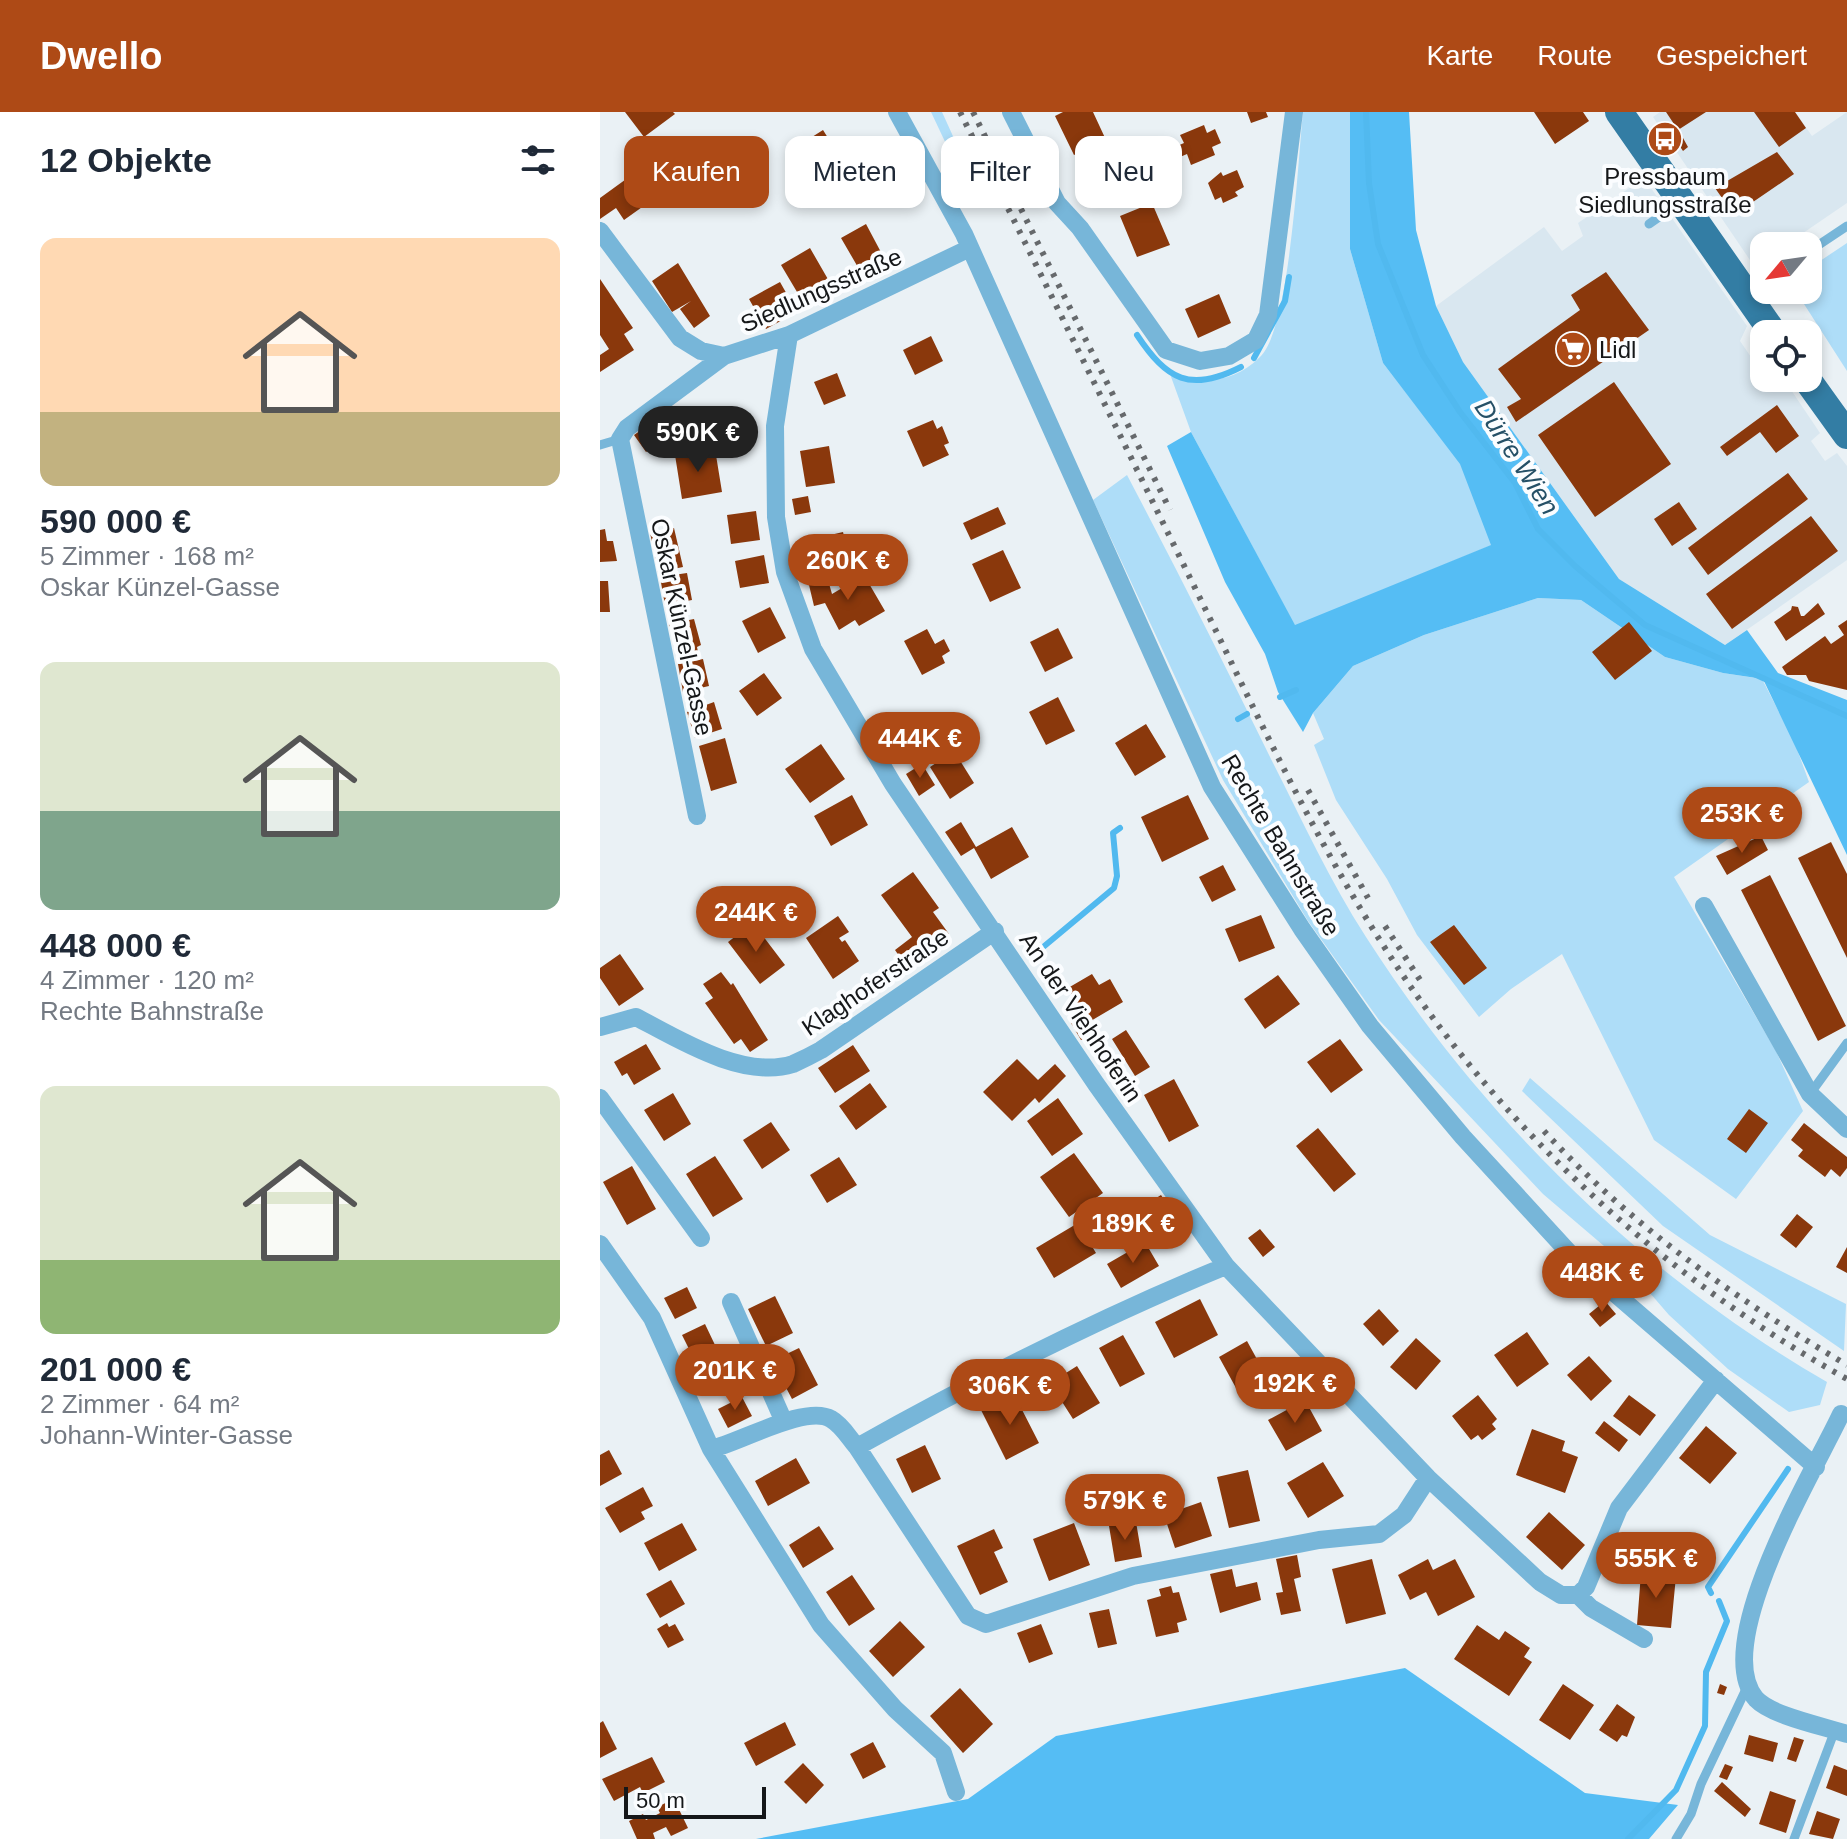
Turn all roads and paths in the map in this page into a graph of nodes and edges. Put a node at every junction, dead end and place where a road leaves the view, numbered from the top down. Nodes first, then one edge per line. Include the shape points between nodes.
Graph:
1 (897, 112) edge
2 (1011, 112) edge
3 (1294, 112) edge
4 (1619, 112) edge
5 (1682, 201) junction
6 (1649, 224) dead end
7 (1847, 226) edge
8 (600, 231) edge
9 (1822, 243) edge
10 (970, 248) junction
11 (1750, 281) edge
12 (789, 335) junction
13 (724, 356) junction
14 (1816, 392) edge
15 (1847, 435) edge
16 (620, 439) junction
17 (600, 445) edge
18 (697, 816) dead end
19 (1704, 906) dead end
20 (995, 931) junction
21 (600, 1027) edge
22 (1847, 1043) edge
23 (1810, 1094) junction
24 (600, 1098) edge
25 (1847, 1129) edge
26 (701, 1238) dead end
27 (600, 1244) edge
28 (1226, 1266) junction
29 (731, 1302) dead end
30 (1716, 1380) junction
31 (1841, 1414) dead end
32 (784, 1422) junction
33 (857, 1447) junction
34 (711, 1449) junction
35 (1816, 1467) junction
36 (1428, 1478) junction
37 (1578, 1595) junction
38 (1644, 1639) dead end
39 (1748, 1685) junction
40 (1841, 1732) edge
41 (956, 1792) dead end
42 (1676, 1839) edge
43 (1794, 1839) edge

1 - 10 street, Rechte Bahnstraße
2 - 3 street via 1050,207 1080,228 1166,350 1200,361 1229,356 1256,340 1268,315
4 - 5 main road
5 - 6 lane
5 - 11 main road
7 - 9 lane
8 - 13 street, Siedlungsstraße via 680,338 701,351
10 - 12 street, Siedlungsstraße
10 - 30 street, Rechte Bahnstraße via 1212,787 1302,929 1370,1026 1574,1258
12 - 13 street, Siedlungsstraße
12 - 20 street, An der Viehhoferin via 775,426 776,517 785,572 801,619 813,649 893,784
13 - 16 street via 627,428
14 - 15 main road
16 - 17 lane
16 - 18 street, Oskar Künzel-Gasse
19 - 23 street
20 - 21 street, Klaghoferstraße via 821,1050 790,1065 750,1065 711,1056 636,1017
20 - 28 street, An der Viehhoferin
22 - 23 lane
23 - 25 street
24 - 26 street
27 - 34 street via 652,1318
28 - 33 street via 971,1384
28 - 36 street, An der Viehhoferin
29 - 32 street
30 - 35 street, Rechte Bahnstraße
30 - 37 street via 1619,1508
31 - 35 street
32 - 33 street via 830,1418
32 - 34 street
33 - 36 street via 968,1616 986,1624 1133,1576 1319,1540 1379,1534 1404,1515
34 - 41 street via 821,1625 895,1709 943,1753
35 - 39 street via 1763,1573 1745,1638
36 - 37 street, An der Viehhoferin via 1540,1582 1561,1595
37 - 38 street, An der Viehhoferin
39 - 40 street via 1767,1708
39 - 42 lane
40 - 43 lane

